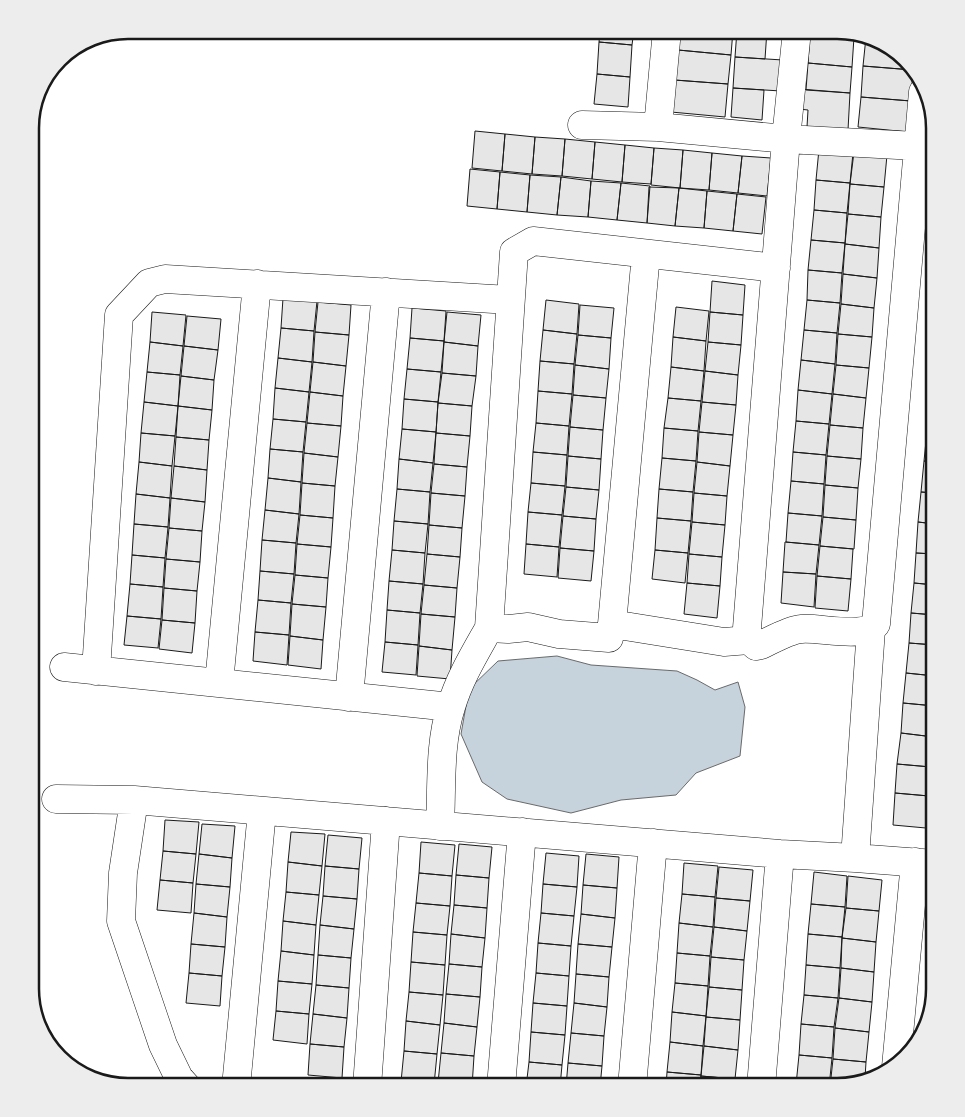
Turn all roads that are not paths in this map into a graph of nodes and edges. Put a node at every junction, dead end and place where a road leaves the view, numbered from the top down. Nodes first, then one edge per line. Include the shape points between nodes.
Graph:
1 (666, 39) edge
2 (796, 39) edge
3 (924, 111) edge
4 (582, 125) dead end
5 (658, 127) junction
6 (786, 139) junction
7 (926, 147) edge
8 (646, 254) junction
9 (776, 268) junction
10 (257, 284) junction
11 (386, 292) junction
12 (510, 300) junction
13 (612, 624) junction
14 (490, 628) junction
15 (871, 629) junction
16 (749, 640) junction
17 (64, 667) dead end
18 (96, 670) junction
19 (219, 683) junction
20 (349, 697) junction
21 (451, 707) junction
22 (56, 799) dead end
23 (134, 800) junction
24 (262, 811) junction
25 (386, 821) junction
26 (440, 826) junction
27 (522, 832) junction
28 (653, 843) junction
29 (780, 854) junction
30 (855, 858) junction
31 (925, 863) edge
32 (898, 1054) edge
33 (179, 1078) edge
34 (237, 1078) edge
35 (368, 1078) edge
36 (501, 1078) edge
37 (633, 1078) edge
38 (762, 1078) edge

1 - 5 street
2 - 6 street
3 - 7 street
4 - 5 street
5 - 6 street
6 - 7 street
6 - 9 street
7 - 15 street via 876,624
8 - 9 street
8 - 12 street via 533,241 514,252
8 - 13 street
9 - 16 street via 747,628
10 - 11 street
10 - 18 street via 165,279 149,283 119,315
10 - 19 street
11 - 12 street
11 - 20 street
12 - 14 street
13 - 14 street via 609,638 559,634 528,627
13 - 16 street via 724,642
14 - 21 street via 463,675
15 - 16 street via 801,628 759,646
15 - 30 street
17 - 18 street
18 - 19 street
19 - 20 street
20 - 21 street
21 - 26 street via 444,740
22 - 23 street
23 - 24 street
23 - 33 street via 121,921 163,1045
24 - 25 street
24 - 34 street
25 - 26 street
25 - 35 street
26 - 27 street
27 - 28 street
27 - 36 street
28 - 29 street
28 - 37 street
29 - 30 street
29 - 38 street
30 - 31 street
31 - 32 street

